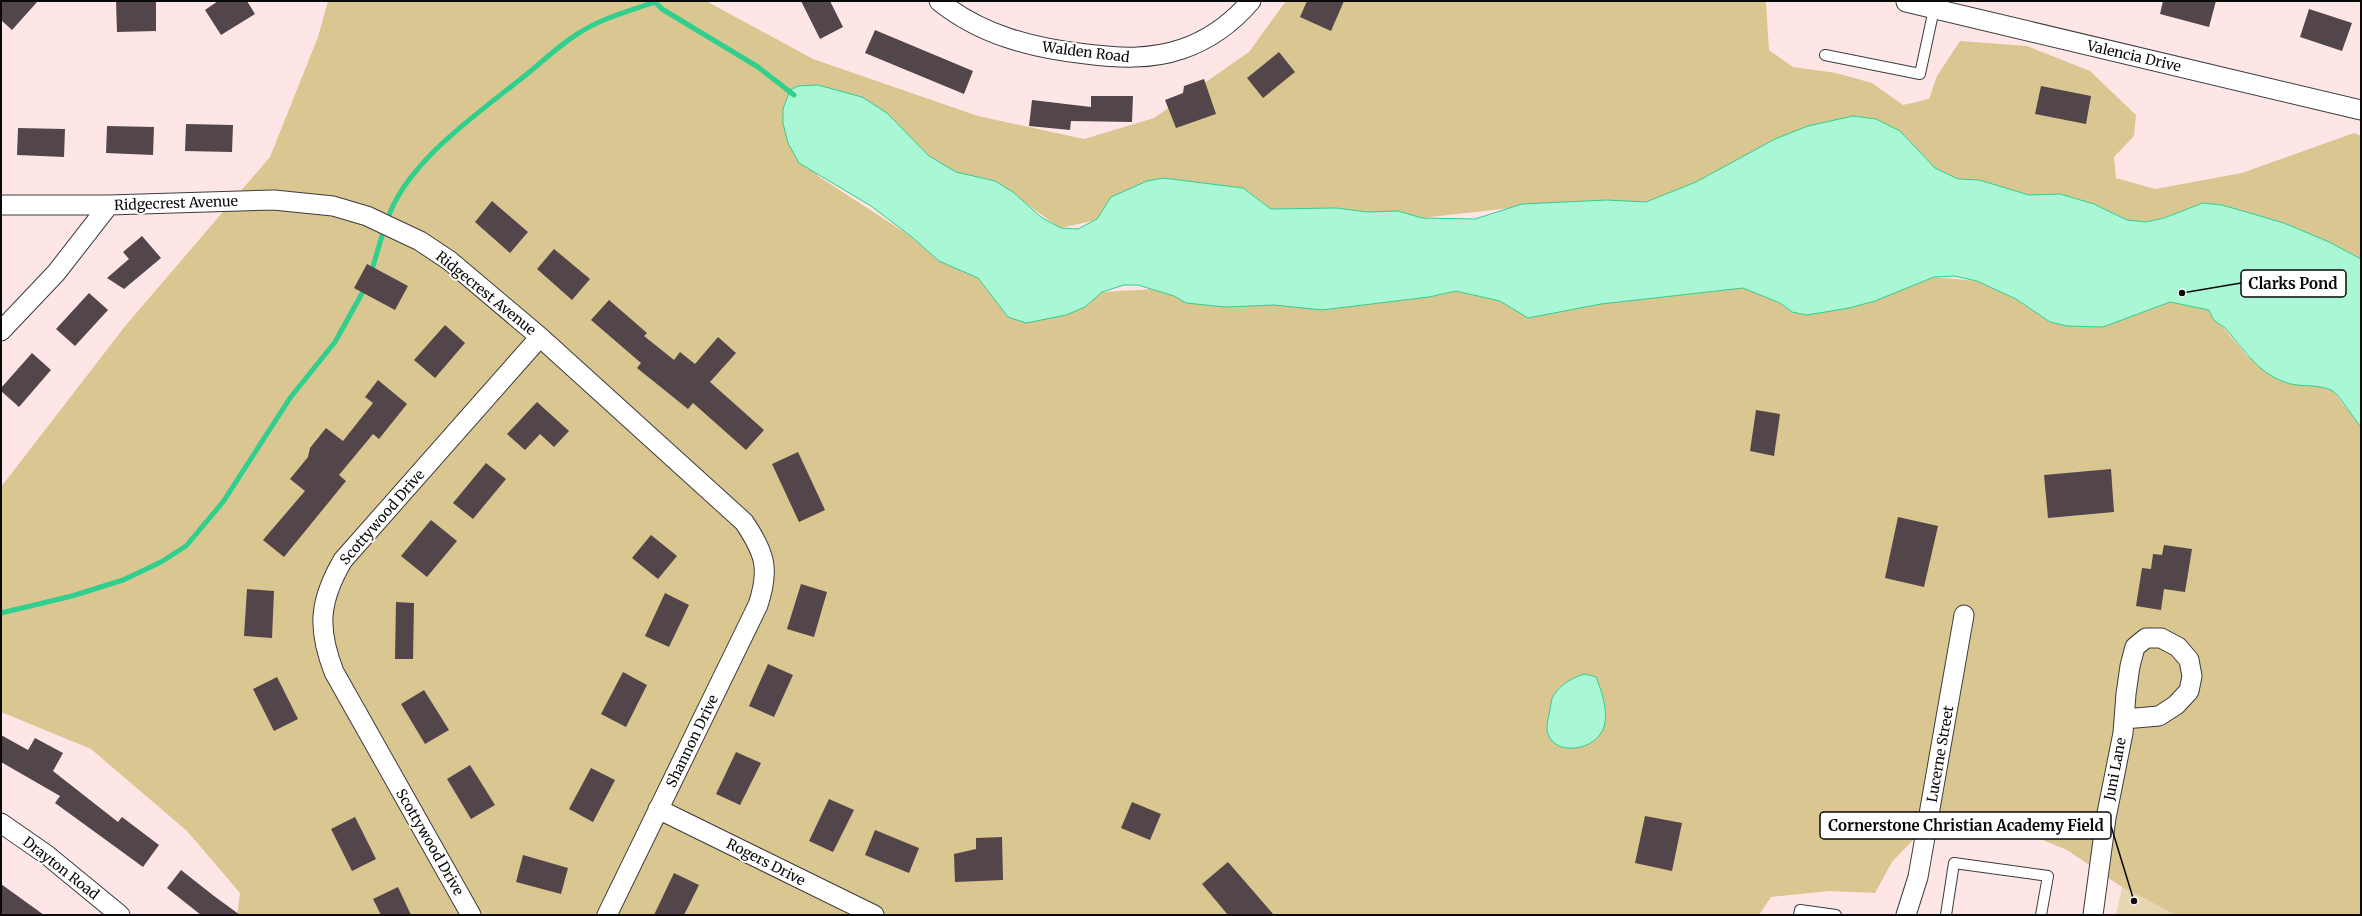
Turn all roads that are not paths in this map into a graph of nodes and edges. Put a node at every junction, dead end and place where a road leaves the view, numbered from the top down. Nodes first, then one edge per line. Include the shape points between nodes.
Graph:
1 (939, 1) edge
2 (1251, 1) edge
3 (1903, 1) edge
4 (1934, 9) junction
5 (1825, 55) dead end
6 (2361, 110) edge
7 (1, 205) edge
8 (109, 205) junction
9 (1, 331) edge
10 (540, 337) junction
11 (765, 563) joint
12 (1964, 615) dead end
13 (2124, 719) junction
14 (658, 809) junction
15 (1, 822) edge
16 (120, 915) edge
17 (471, 915) edge
18 (607, 915) edge
19 (874, 915) edge
20 (1799, 915) edge
21 (1836, 915) edge
22 (1906, 915) edge
23 (1946, 915) edge
24 (2041, 915) edge
25 (2092, 915) edge

1 - 2 street, Walden Road via 975,26 1000,36 1046,49 1120,58 1160,55 1203,40 1222,28
3 - 4 street, Valencia Drive
4 - 5 lane via 1920,74
4 - 6 street, Valencia Drive
7 - 8 street, Ridgecrest Avenue
8 - 9 street via 56,273
8 - 10 street, Ridgecrest Avenue via 274,200 333,206 367,216 420,241 450,261
10 - 11 street, Ridgecrest Avenue via 744,522 757,542
10 - 17 street, Scottywood Drive via 343,560 331,580 322,615 326,650 334,672
11 - 14 street, Shannon Drive via 763,588 747,630
12 - 22 street, Lucerne Street via 1918,877
13 - 13 street, Juni Lane via 2135,647 2146,638 2161,638 2178,647 2189,660 2192,676 2189,691 2176,705 2159,716
13 - 25 street, Juni Lane
14 - 18 street, Shannon Drive
14 - 19 street, Rogers Drive
15 - 16 street, Drayton Road via 47,855
20 - 21 lane via 1800,910
23 - 24 lane via 1954,863 2048,876

